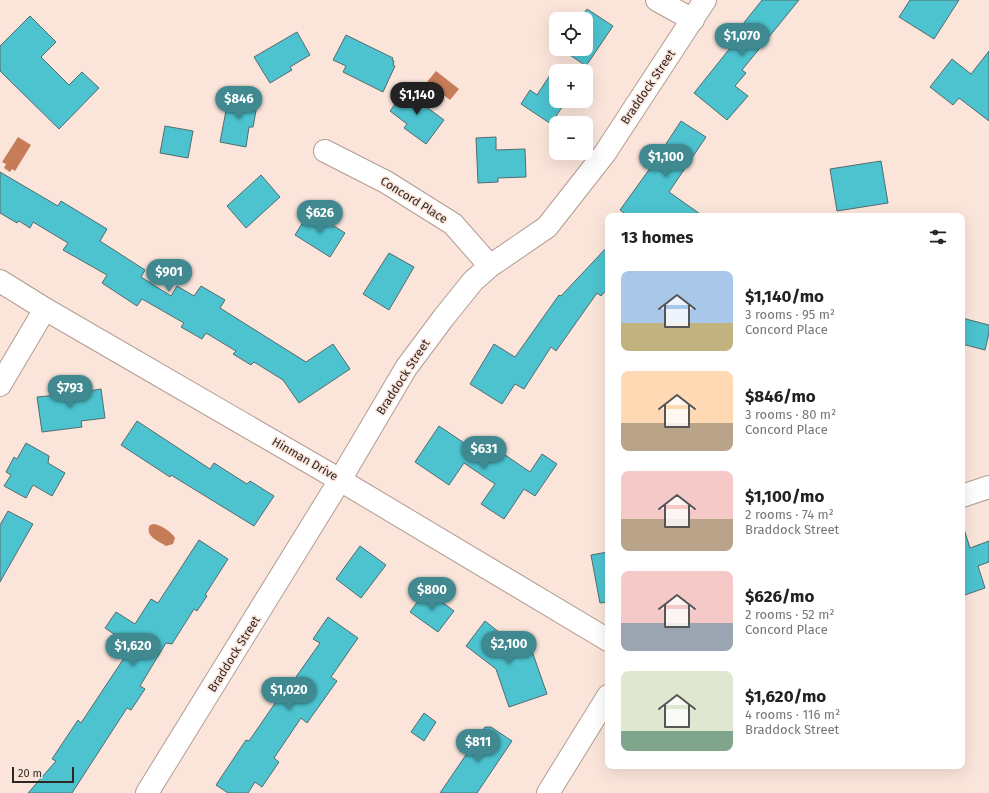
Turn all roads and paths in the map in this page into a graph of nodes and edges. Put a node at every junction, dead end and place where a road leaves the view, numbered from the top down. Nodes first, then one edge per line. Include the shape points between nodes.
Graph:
1 (657, 0) edge
2 (706, 0) edge
3 (693, 20) junction
4 (325, 151) dead end
5 (490, 266) junction
6 (0, 281) edge
7 (45, 309) junction
8 (0, 385) edge
9 (340, 480) junction
10 (989, 487) edge
11 (965, 495) edge
12 (605, 638) edge
13 (605, 701) edge
14 (147, 793) edge
15 (548, 793) edge

1 - 3 street
2 - 3 street, Braddock Street
3 - 5 street, Braddock Street via 605,153 548,227
4 - 5 street, Concord Place via 386,182 453,224
5 - 9 street, Braddock Street via 473,281 406,368
6 - 7 street, Hinman Drive
7 - 8 street
7 - 9 street, Hinman Drive
9 - 12 street, Hinman Drive
9 - 14 street, Braddock Street
10 - 11 street
13 - 15 street

